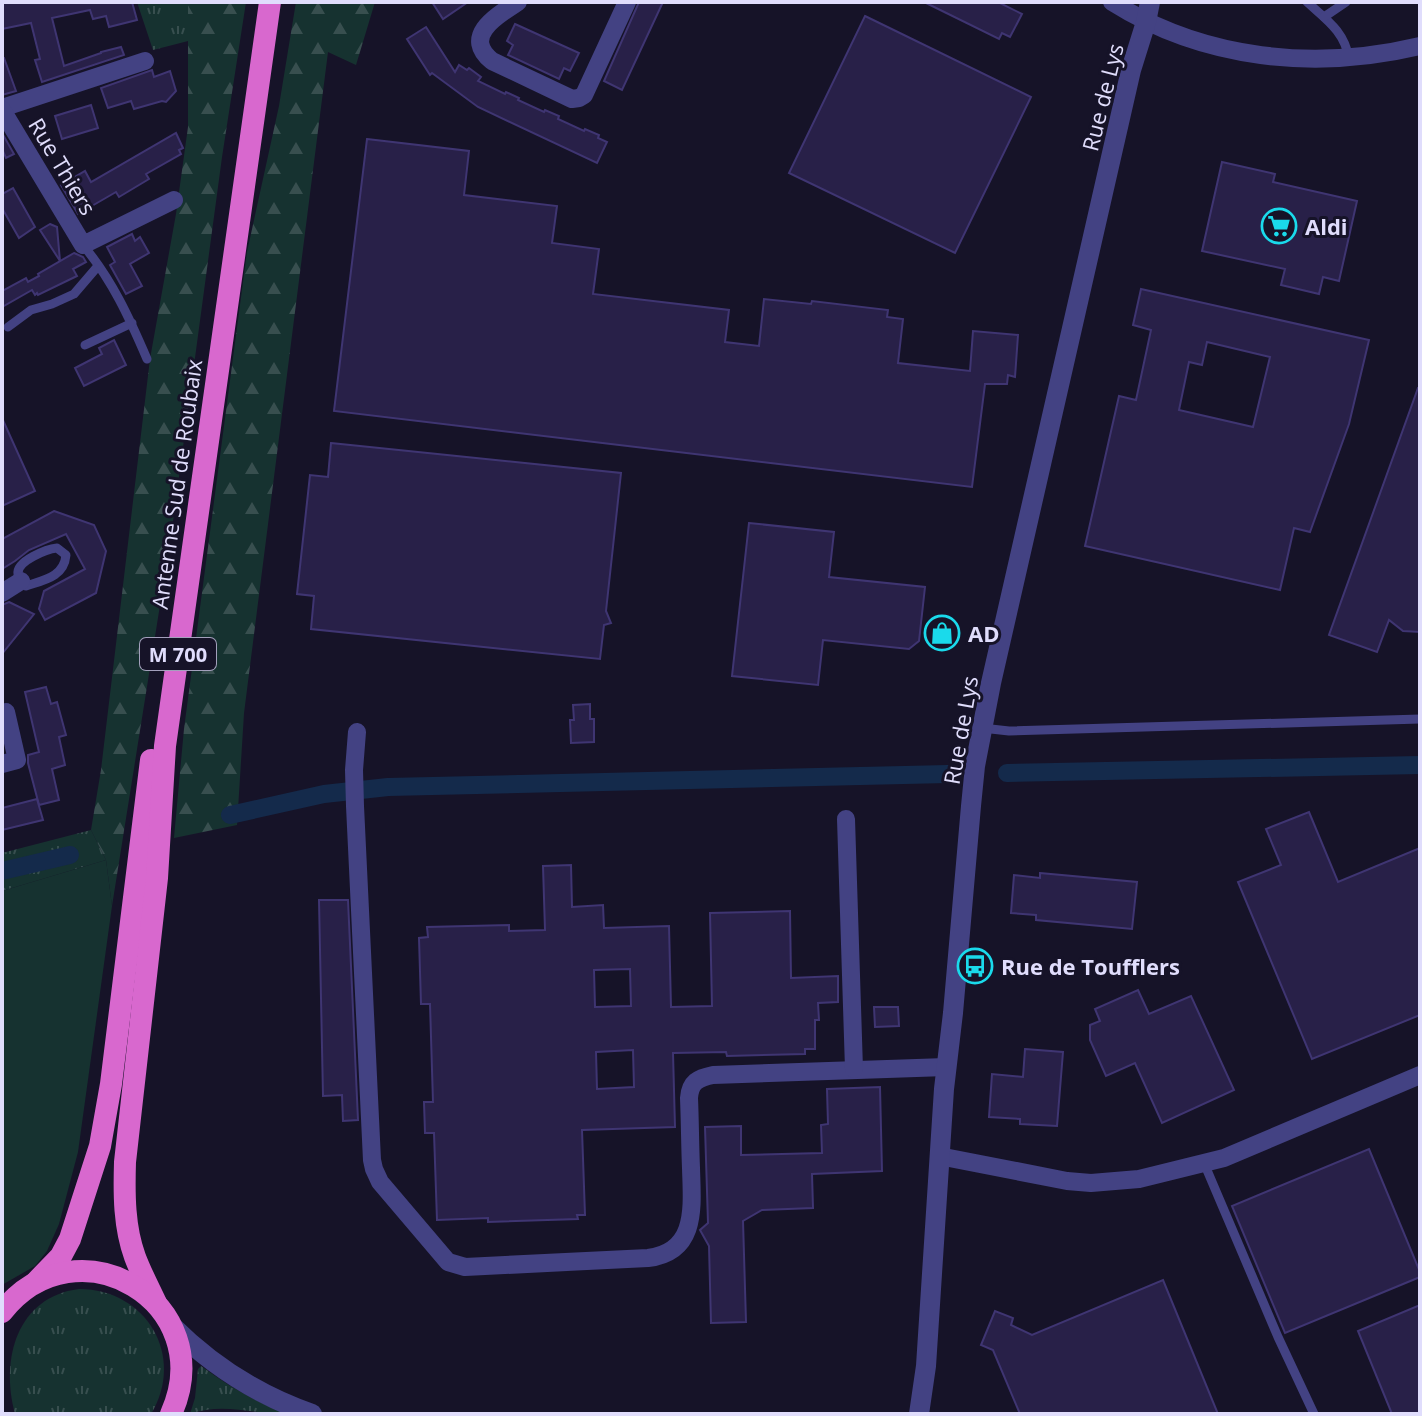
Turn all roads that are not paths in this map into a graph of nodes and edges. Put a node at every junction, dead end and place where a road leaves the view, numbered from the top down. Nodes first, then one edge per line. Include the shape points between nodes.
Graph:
1 (259, 2) edge
2 (270, 2) edge
3 (518, 2) edge
4 (627, 2) edge
5 (1112, 2) edge
6 (1307, 2) edge
7 (1346, 2) edge
8 (1148, 12) edge
9 (1324, 17) junction
10 (1420, 46) edge
11 (1349, 59) junction
12 (145, 61) dead end
13 (2, 109) edge
14 (174, 200) dead end
15 (83, 245) junction
16 (98, 266) junction
17 (132, 323) junction
18 (8, 327) dead end
19 (85, 345) dead end
20 (147, 359) dead end
21 (21, 581) junction
22 (2, 593) edge
23 (6, 712) dead end
24 (1420, 719) edge
25 (982, 728) junction
26 (357, 732) dead end
27 (2, 764) edge
28 (846, 819) dead end
29 (946, 1067) junction
30 (854, 1069) junction
31 (1420, 1075) edge
32 (939, 1156) junction
33 (1204, 1163) junction
34 (36, 1282) junction
35 (156, 1303) junction
36 (5, 1305) edge
37 (171, 1325) junction
38 (926, 1366) junction
39 (171, 1414) edge
40 (312, 1414) edge
41 (919, 1414) edge
42 (927, 1414) edge
43 (1314, 1414) edge

1 - 34 highway, Antenne Sud de Roubaix / M 700 via 148,780 107,1116 70,1239
2 - 35 highway, Antenne Sud de Roubaix / M 700 via 165,746 155,893 125,1162 129,1235
3 - 4 street via 484,29 481,43 486,56 572,99 588,88
5 - 8 street
6 - 9 lane
7 - 9 lane
8 - 11 street via 1185,37 1232,51 1284,59
8 - 25 street, Rue de Lys
9 - 11 lane via 1347,45
10 - 11 street
12 - 13 street, Rue Thiers
13 - 15 street, Rue Thiers
14 - 15 street
15 - 16 lane
16 - 17 lane
16 - 18 lane via 74,294 31,310
17 - 19 lane
17 - 20 lane
21 - 21 lane via 26,586 58,573 66,555 57,548 31,558 18,570
21 - 22 street
23 - 27 street via 17,760
24 - 25 lane
25 - 29 street, Rue de Lys
26 - 30 street via 355,806 374,1169 448,1262 465,1267 666,1253 682,1240 691,1222 689,1098 697,1080
28 - 30 street
29 - 30 street
29 - 32 street, Rue de Lys
31 - 33 street
32 - 33 street via 1091,1183 1139,1179
32 - 38 street, Rue de Lys
33 - 43 lane
34 - 35 highway via 67,1272 100,1272 131,1283
34 - 36 highway
35 - 37 highway
37 - 39 highway via 182,1367
37 - 40 street via 238,1379
38 - 41 street, Rue de Lys
38 - 42 street, Rue de Lys

